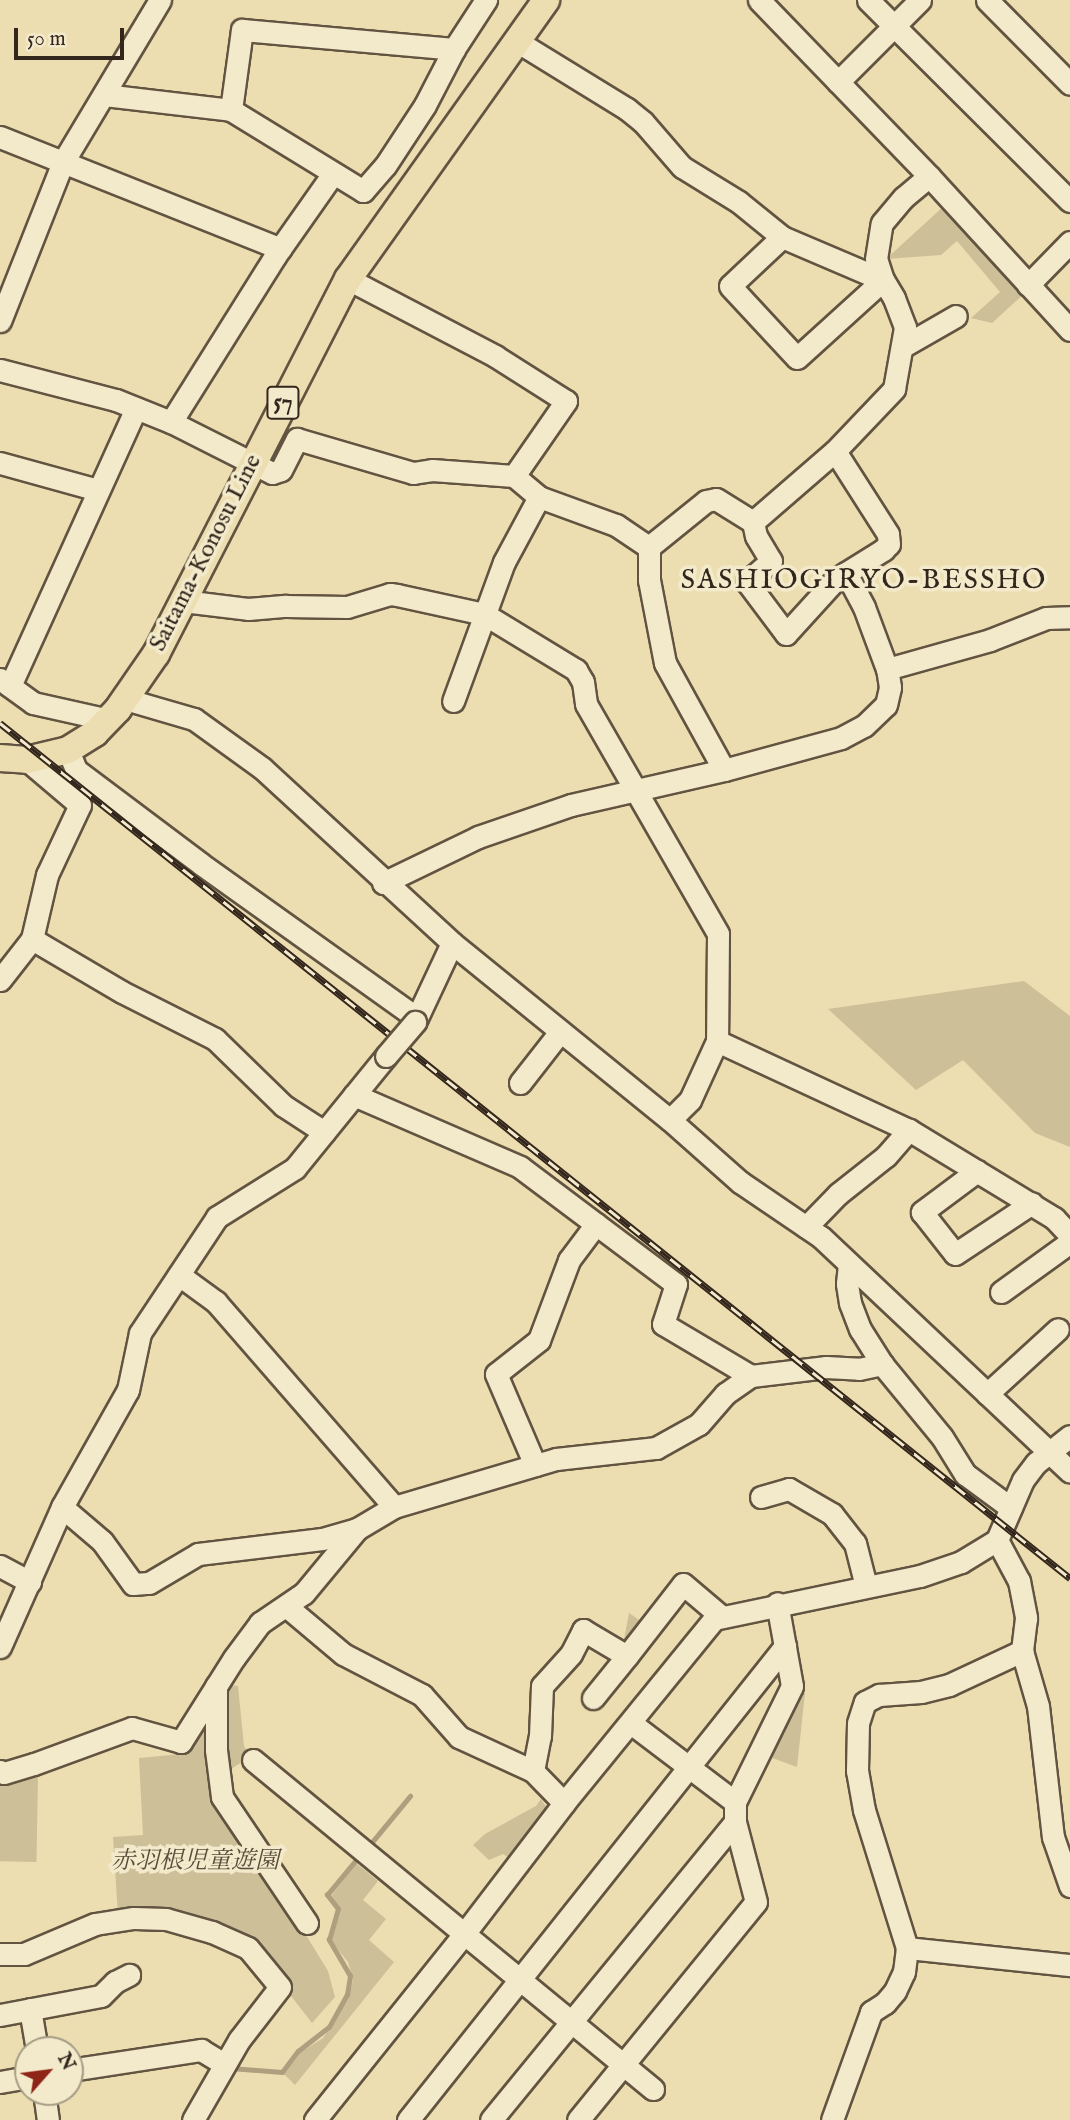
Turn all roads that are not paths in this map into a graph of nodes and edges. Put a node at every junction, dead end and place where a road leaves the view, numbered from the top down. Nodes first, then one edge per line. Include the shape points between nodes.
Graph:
1 (160, 0) edge
2 (486, 0) edge
3 (547, 0) edge
4 (759, 0) edge
5 (867, 0) edge
6 (920, 0) edge
7 (987, 0) edge
8 (894, 27) junction
9 (515, 40) junction
10 (454, 49) junction
11 (838, 82) junction
12 (1070, 84) edge
13 (104, 95) junction
14 (231, 110) junction
15 (0, 137) edge
16 (63, 162) junction
17 (332, 175) junction
18 (929, 176) junction
19 (1070, 201) edge
20 (782, 237) junction
21 (1070, 242) edge
22 (281, 249) junction
23 (9, 271) edge
24 (348, 279) junction
25 (883, 280) junction
26 (1028, 285) junction
27 (956, 316) dead end
28 (0, 321) edge
29 (1070, 330) edge
30 (902, 347) junction
31 (0, 370) edge
32 (135, 408) junction
33 (171, 422) junction
34 (835, 451) junction
35 (253, 462) junction
36 (0, 463) edge
37 (514, 476) junction
38 (98, 491) junction
39 (538, 497) junction
40 (754, 522) junction
41 (649, 547) junction
42 (846, 573) junction
43 (183, 601) junction
44 (484, 614) junction
45 (1070, 617) edge
46 (887, 669) junction
47 (5, 682) edge
48 (453, 701) dead end
49 (117, 709) junction
50 (68, 750) junction
51 (0, 758) edge
52 (27, 760) junction
53 (724, 770) junction
54 (637, 790) junction
55 (383, 883) junction
56 (32, 939) junction
57 (452, 943) junction
58 (0, 979) edge
59 (416, 1020) junction
60 (559, 1033) junction
61 (717, 1041) junction
62 (520, 1083) dead end
63 (354, 1095) junction
64 (670, 1120) junction
65 (909, 1130) junction
66 (324, 1132) junction
67 (977, 1171) junction
68 (1032, 1203) junction
69 (596, 1224) junction
70 (806, 1227) junction
71 (1070, 1234) edge
72 (1070, 1242) edge
73 (849, 1264) junction
74 (179, 1275) junction
75 (1001, 1292) dead end
76 (1058, 1329) dead end
77 (883, 1364) junction
78 (751, 1376) junction
79 (987, 1394) junction
80 (1070, 1436) edge
81 (1050, 1450) junction
82 (535, 1465) junction
83 (1070, 1472) edge
84 (761, 1497) dead end
85 (62, 1507) junction
86 (394, 1507) junction
87 (1011, 1508) junction
88 (357, 1530) junction
89 (997, 1540) junction
90 (0, 1566) edge
91 (30, 1582) junction
92 (866, 1586) junction
93 (777, 1603) junction
94 (286, 1605) junction
95 (722, 1617) junction
96 (785, 1646) junction
97 (0, 1647) edge
98 (1022, 1651) junction
99 (627, 1656) junction
100 (216, 1686) junction
101 (593, 1698) dead end
102 (631, 1723) junction
103 (253, 1760) dead end
104 (687, 1767) junction
105 (0, 1770) edge
106 (533, 1771) junction
107 (564, 1803) junction
108 (735, 1812) junction
109 (1070, 1886) edge
110 (307, 1923) dead end
111 (464, 1934) junction
112 (907, 1948) junction
113 (0, 1954) edge
114 (1070, 1965) edge
115 (129, 1975) dead end
116 (519, 1979) junction
117 (30, 2009) junction
118 (0, 2015) edge
119 (571, 2022) junction
120 (35, 2036) edge
121 (224, 2064) junction
122 (624, 2066) junction
123 (84, 2068) edge
124 (653, 2089) dead end
125 (322, 2118) edge
126 (193, 2120) edge
127 (408, 2120) edge
128 (491, 2120) edge
129 (578, 2120) edge
130 (832, 2120) edge

1 - 13 street
2 - 10 street
3 - 9 main road, Saitama-Konosu Line / 57
4 - 11 street
5 - 8 street
6 - 8 street
7 - 12 street
8 - 11 street
8 - 19 street
9 - 20 street via 627,109 682,167 739,202
9 - 24 main road, Saitama-Konosu Line / 57
10 - 14 street via 242,30
10 - 17 street via 425,105 363,191
11 - 18 street
13 - 14 street
13 - 16 street
14 - 17 street
15 - 16 street
16 - 22 street
16 - 23 street
17 - 22 street
18 - 25 street via 882,223 876,259
18 - 26 street
20 - 25 street
20 - 25 street via 730,286 797,358
21 - 26 street
22 - 33 street
23 - 28 street
24 - 35 main road, Saitama-Konosu Line / 57
24 - 37 street via 495,355 566,401
25 - 30 street via 905,327
26 - 29 street
27 - 30 street
30 - 34 street via 894,388
31 - 32 street
32 - 33 street
32 - 38 street
33 - 35 street
34 - 40 street
34 - 42 street via 888,534 889,544
35 - 37 street via 272,473 281,470 297,439 413,473 432,470
35 - 43 main road, Saitama-Konosu Line / 57
36 - 38 street
37 - 39 street
38 - 47 street
39 - 41 street via 617,525
39 - 44 street
40 - 41 street via 716,499 706,501
40 - 42 street via 756,536 771,561 747,582 786,634
41 - 53 street via 649,580 666,663
42 - 46 street
43 - 44 street via 248,609 347,607 390,594
43 - 49 main road, Saitama-Konosu Line / 57 via 156,653
44 - 48 street
44 - 54 street via 576,670 586,704
45 - 46 street via 1046,618 990,640
46 - 53 street via 886,705 864,726 841,738
47 - 49 street via 33,703
49 - 50 main road, Saitama-Konosu Line / 57
49 - 55 street via 194,719 262,768
50 - 52 main road, Saitama-Konosu Line / 57
50 - 59 street via 76,770
51 - 52 main road, Saitama-Konosu Line / 57
52 - 56 street via 80,805 47,875
53 - 54 street
54 - 55 street via 571,805 478,837
54 - 61 street via 718,934
55 - 57 street
56 - 58 street
56 - 66 street via 215,1039 284,1106
57 - 59 street
57 - 60 street
59 - 63 street, bridge
60 - 62 street
60 - 64 street
61 - 64 street via 690,1100
61 - 65 street
63 - 66 street
63 - 69 street via 520,1167
64 - 70 street via 740,1182
65 - 67 street
65 - 70 street
66 - 74 street via 295,1168 217,1217
67 - 68 street
67 - 68 street via 922,1212 955,1254
68 - 71 street
69 - 78 street via 676,1283 663,1324
69 - 82 street via 569,1261 539,1340 496,1374
70 - 73 street
72 - 75 street
73 - 77 street via 850,1303 860,1329
73 - 79 street
74 - 85 street via 140,1334 128,1390
74 - 86 street via 216,1302
76 - 79 street
77 - 78 street
77 - 87 street via 942,1437 965,1474
78 - 82 street via 725,1394 699,1423 656,1448
79 - 81 street
80 - 81 street
81 - 83 street
81 - 87 street via 1023,1480
82 - 86 street
84 - 92 street via 789,1489 832,1514 855,1543
85 - 88 street via 102,1541 133,1584 149,1584 198,1554 322,1539
85 - 91 street
86 - 88 street
87 - 89 street
88 - 94 street via 304,1593
89 - 92 street via 939,1570
89 - 98 street via 1019,1581 1026,1618
90 - 91 street
91 - 97 street
92 - 93 street
93 - 95 street
93 - 96 street
94 - 100 street via 260,1623
94 - 106 street via 343,1654 422,1695 458,1737
95 - 99 street via 683,1584
95 - 102 street via 714,1619
96 - 104 street
96 - 108 street via 792,1686
98 - 109 street via 1038,1706 1053,1837
98 - 112 street via 949,1685 879,1695 865,1702 858,1723 857,1771 864,1810
99 - 101 street
99 - 106 street via 583,1630 571,1654 542,1686
100 - 105 street via 181,1742 132,1728 34,1764 4,1773
100 - 110 street via 222,1797
102 - 104 street
102 - 107 street
103 - 111 street
104 - 108 street
104 - 116 street
106 - 107 street
107 - 111 street
108 - 119 street
108 - 122 street via 755,1902
111 - 116 street
111 - 125 street
112 - 114 street
112 - 130 street via 904,1972 895,1991 871,2012
113 - 121 street via 24,1954 95,1924 134,1918 166,1919 248,1948 279,1987
115 - 117 street via 101,1996
116 - 119 street
116 - 127 street
117 - 118 street
117 - 120 street
119 - 122 street
119 - 128 street
121 - 123 street via 201,2050
121 - 126 street
122 - 124 street
122 - 129 street

